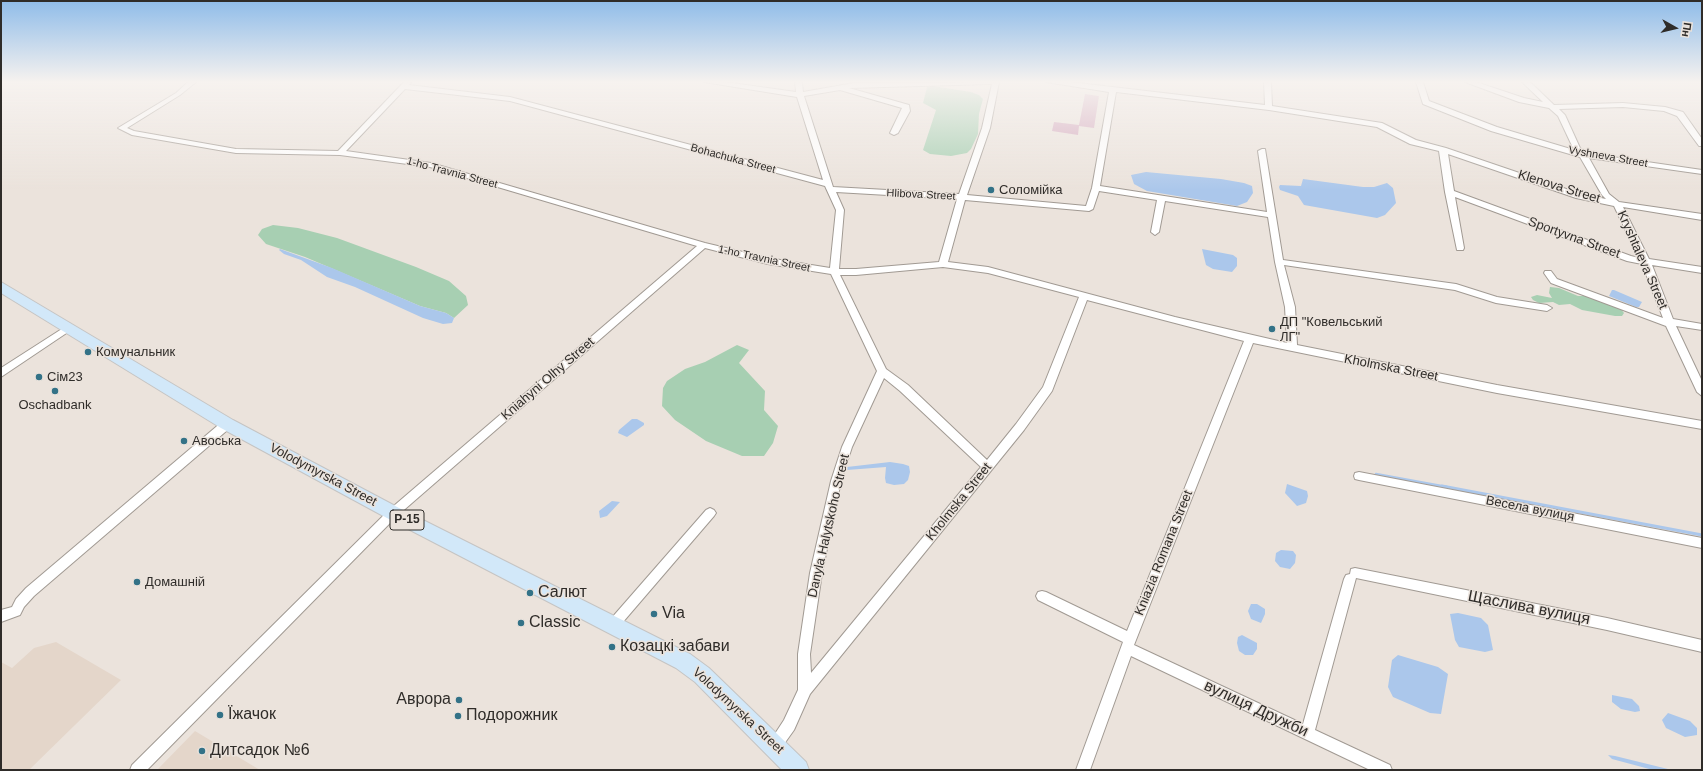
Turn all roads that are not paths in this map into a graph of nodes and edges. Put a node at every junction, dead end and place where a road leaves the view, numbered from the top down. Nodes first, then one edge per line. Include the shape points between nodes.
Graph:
1 (137, 118) edge
2 (374, 118) edge
3 (577, 118) edge
4 (808, 118) edge
5 (902, 118) edge
6 (988, 118) edge
7 (1108, 118) edge
8 (1334, 118) edge
9 (1466, 118) edge
10 (1562, 118) edge
11 (1684, 118) edge
12 (894, 133) dead end
13 (1702, 144) edge
14 (1443, 150) junction
15 (1262, 151) dead end
16 (340, 153) junction
17 (1583, 155) junction
18 (1702, 172) edge
19 (830, 186) junction
20 (1096, 188) junction
21 (1449, 192) junction
22 (962, 197) junction
23 (1161, 198) junction
24 (1617, 204) junction
25 (1272, 215) junction
26 (1702, 217) edge
27 (1155, 232) dead end
28 (703, 245) junction
29 (1460, 248) dead end
30 (1278, 262) junction
31 (1646, 262) junction
32 (943, 264) junction
33 (1702, 270) edge
34 (834, 272) junction
35 (1548, 273) dead end
36 (1, 287) edge
37 (1084, 296) junction
38 (1547, 308) dead end
39 (1670, 323) junction
40 (1702, 327) edge
41 (68, 328) junction
42 (1250, 339) junction
43 (1292, 348) junction
44 (882, 371) junction
45 (1, 373) edge
46 (1702, 392) edge
47 (227, 424) junction
48 (1702, 425) edge
49 (987, 467) junction
50 (1359, 476) dead end
51 (393, 513) junction
52 (710, 513) dead end
53 (1702, 543) edge
54 (1042, 596) dead end
55 (1, 616) edge
56 (613, 625) junction
57 (1128, 644) junction
58 (1702, 646) edge
59 (805, 690) junction
60 (1307, 733) junction
61 (774, 746) junction
62 (137, 770) edge
63 (798, 770) edge
64 (1083, 770) edge
65 (1385, 770) edge

1 - 16 street, 1-ho Travnia Street via 122,128 132,133 236,151
2 - 16 street
3 - 19 street, Bohachuka Street
4 - 19 street
5 - 12 street
6 - 22 street, Hlibova Street
7 - 20 street
8 - 14 street, Klenova Street via 1390,128 1403,138
9 - 17 street, Vyshneva Street via 1494,129
10 - 17 street, Kryshtaleva Street via 1577,149
11 - 13 street
14 - 21 street
14 - 24 street, Klenova Street via 1579,196
15 - 25 street
16 - 28 street, 1-ho Travnia Street via 380,156 431,165
17 - 18 street, Vyshneva Street
17 - 24 street, Kryshtaleva Street via 1606,195
19 - 22 street, Hlibova Street
19 - 34 street via 840,210
20 - 22 street via 1089,209
20 - 23 street
21 - 29 street
21 - 31 street, Sportyvna Street via 1614,254
22 - 32 street
23 - 25 street
23 - 27 street
24 - 26 street, Klenova Street
24 - 31 street, Kryshtaleva Street
25 - 30 street
28 - 34 street, 1-ho Travnia Street via 768,261
28 - 51 street, Kniahyni Olhy Street
30 - 38 street via 1456,287 1496,300
30 - 43 street via 1290,306
31 - 33 street, Sportyvna Street
31 - 39 street, Kryshtaleva Street
32 - 34 street, Kholmska Street
32 - 37 street, Kholmska Street via 988,270
34 - 44 street
35 - 39 street via 1554,281
36 - 41 main road, Volodymyrska Street / Р-15
37 - 42 street, Kholmska Street
37 - 49 street, Kholmska Street via 1048,388
39 - 40 street
39 - 46 street, Kryshtaleva Street
41 - 45 street
41 - 47 main road, Volodymyrska Street / Р-15
42 - 43 street, Kholmska Street
42 - 57 street, Kniazia Romana Street
43 - 48 street, Kholmska Street via 1498,389
44 - 49 street via 904,388
44 - 59 street, Danyla Halytskoho Street via 847,447 836,481 816,573 804,654
47 - 51 main road, Volodymyrska Street / Р-15
47 - 55 street via 30,592 16,611
49 - 59 street, Kholmska Street
50 - 53 street, Весела вулиця
51 - 56 main road, Volodymyrska Street / Р-15
51 - 62 street, Kniahyni Olhy Street
52 - 56 street
54 - 57 street, вулиця Дружби
56 - 61 main road, Volodymyrska Street / Р-15 via 683,661 702,675
57 - 60 street, вулиця Дружби
57 - 64 street, Kniazia Romana Street
58 - 60 street, Щаслива вулиця via 1607,624 1352,576
59 - 61 street, Danyla Halytskoho Street via 789,725
60 - 65 street, вулиця Дружби
61 - 63 main road, Volodymyrska Street / Р-15

